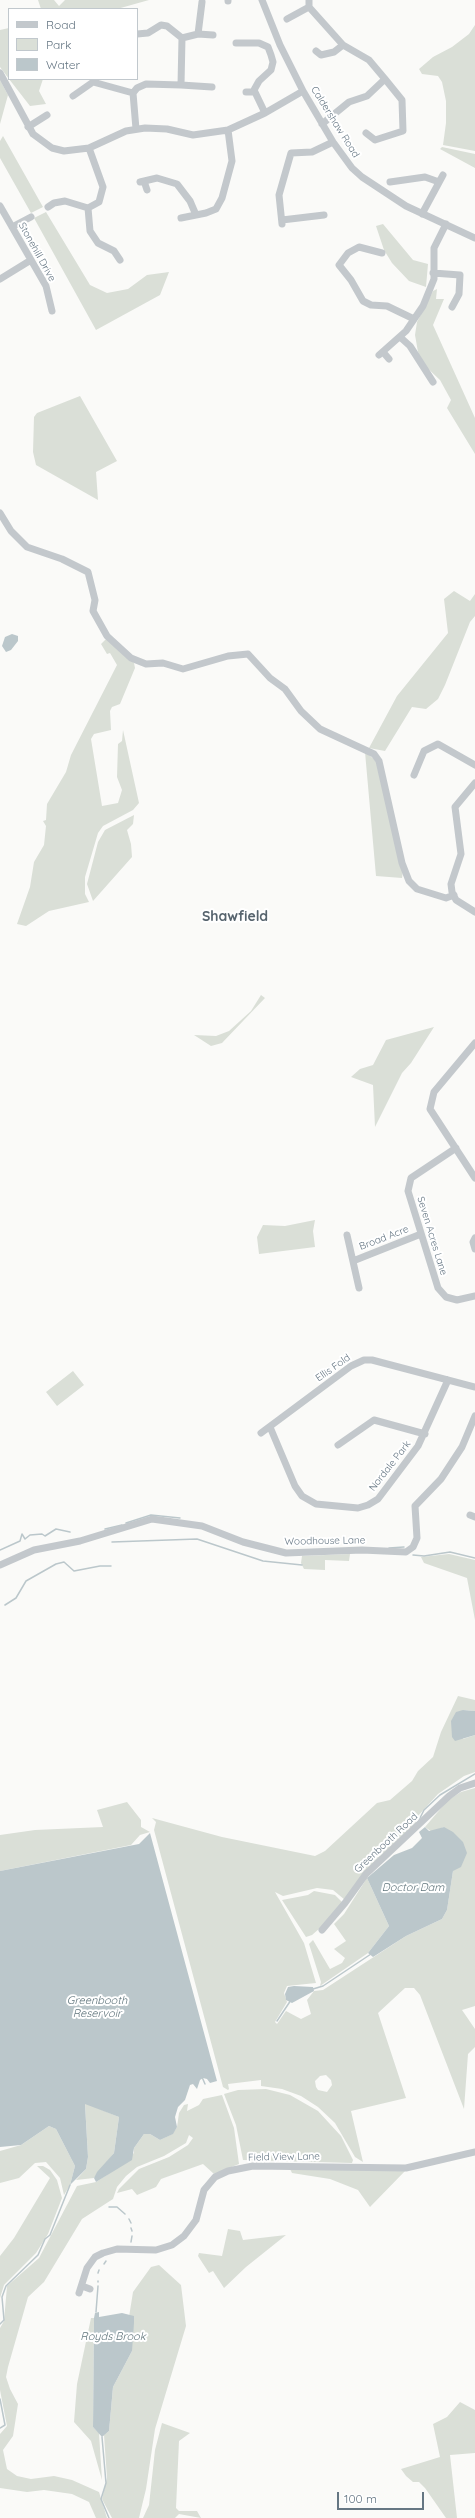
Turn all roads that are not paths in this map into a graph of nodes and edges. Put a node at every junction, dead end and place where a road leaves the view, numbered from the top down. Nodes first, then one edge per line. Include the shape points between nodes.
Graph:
1 (262, 0) edge
2 (202, 2) dead end
3 (309, 3) edge
4 (287, 19) dead end
5 (138, 34) edge
6 (198, 34) junction
7 (213, 36) dead end
8 (182, 38) junction
9 (236, 43) dead end
10 (343, 45) junction
11 (320, 55) dead end
12 (0, 73) edge
13 (385, 79) junction
14 (180, 85) junction
15 (212, 87) dead end
16 (303, 91) junction
17 (246, 92) dead end
18 (254, 92) junction
19 (133, 93) junction
20 (73, 96) dead end
21 (265, 113) junction
22 (47, 115) dead end
23 (322, 124) junction
24 (28, 127) junction
25 (136, 129) junction
26 (228, 130) junction
27 (366, 133) dead end
28 (333, 142) junction
29 (89, 148) junction
30 (390, 182) dead end
31 (147, 190) dead end
32 (0, 206) edge
33 (48, 207) dead end
34 (88, 208) junction
35 (422, 214) junction
36 (196, 215) junction
37 (324, 215) dead end
38 (31, 217) dead end
39 (181, 218) dead end
40 (446, 224) junction
41 (12, 227) junction
42 (474, 236) edge
43 (382, 253) dead end
44 (31, 260) junction
45 (114, 267) dead end
46 (433, 274) junction
47 (0, 279) edge
48 (452, 307) dead end
49 (52, 311) dead end
50 (414, 319) junction
51 (400, 337) junction
52 (389, 359) dead end
53 (433, 382) dead end
54 (0, 513) edge
55 (475, 765) edge
56 (414, 775) dead end
57 (475, 783) edge
58 (455, 897) junction
59 (475, 912) edge
60 (475, 1043) edge
61 (456, 1148) junction
62 (475, 1178) edge
63 (421, 1234) junction
64 (347, 1235) dead end
65 (475, 1238) edge
66 (475, 1249) edge
67 (353, 1261) junction
68 (358, 1288) dead end
69 (475, 1296) edge
70 (448, 1380) junction
71 (475, 1387) edge
72 (475, 1416) edge
73 (270, 1427) junction
74 (261, 1433) dead end
75 (425, 1434) junction
76 (343, 1445) dead end
77 (0, 1565) edge
78 (475, 1784) edge
79 (322, 1930) dead end
80 (475, 2152) edge
81 (90, 2289) dead end

1 - 16 street, Caldershaw Road via 280,45
2 - 6 street
3 - 4 street via 297,16
3 - 10 street
5 - 8 street via 148,33 161,25 167,26
6 - 7 street
6 - 8 street
8 - 14 street
9 - 18 street via 260,43 268,47 271,55 271,70 259,81
10 - 11 street via 334,52
10 - 13 street via 369,60
12 - 24 street via 8,84
13 - 23 street via 367,96 349,102
13 - 27 street via 402,100 404,132 372,141
14 - 15 street
14 - 19 street via 146,84
16 - 21 street
16 - 23 street, Caldershaw Road
17 - 18 street
18 - 21 street
19 - 20 street via 93,82
19 - 25 street
21 - 26 street
22 - 24 street
23 - 28 street, Caldershaw Road
24 - 29 street via 41,142 52,148 68,151
25 - 26 street via 159,128 193,135
25 - 29 street
26 - 36 street via 232,161 218,211
28 - 35 street, Caldershaw Road via 362,177
28 - 37 street via 312,152 291,150 279,195 282,222
29 - 34 street via 103,187 99,202
30 - 35 street via 399,184 425,177 441,179
31 - 36 street via 142,181 158,178 177,184 190,201
32 - 41 street, Stonehill Drive
33 - 34 street via 65,201
34 - 45 street via 90,231 98,243 114,251 122,260
35 - 40 street, Caldershaw Road
36 - 39 street
38 - 41 street
40 - 42 street, Caldershaw Road
40 - 46 street via 434,248
41 - 44 street, Stonehill Drive
43 - 50 street via 374,248 353,248 336,264 347,273 363,302 387,306
44 - 47 street
44 - 49 street, Stonehill Drive via 46,286
46 - 48 street via 462,275 459,294
46 - 50 street via 434,279 423,306
50 - 51 street
51 - 52 street via 381,354
51 - 53 street via 414,351
54 - 58 street via 11,531 26,547 62,559 88,572 93,586 94,611 107,636 131,658 146,664 163,663 183,670 228,656 248,654 270,678 285,689 301,711 320,729 374,754 379,761 402,863 409,881 417,889 446,898
55 - 56 street via 438,744 424,751
57 - 58 street via 455,807 461,854 452,884
58 - 59 street
60 - 61 street via 434,1092 430,1109
61 - 62 street
61 - 63 street, Seven Acres Lane via 411,1178 408,1191
63 - 67 street, Broad Acre
63 - 69 street, Seven Acres Lane via 438,1288 446,1298 457,1300
64 - 67 street, Broad Acre
65 - 66 street
67 - 68 street, Broad Acre
70 - 71 street, Ellis Fold
70 - 73 street, Ellis Fold via 364,1360 352,1366
70 - 75 street, Nordale Park
72 - 77 street, Woodhouse Lane via 462,1446 440,1479 415,1506 417,1538 413,1547 406,1552 362,1550 286,1554 243,1542 202,1526 152,1519 80,1541 34,1550
73 - 74 street, Ellis Fold
73 - 75 street, Nordale Park via 295,1486 302,1496 316,1504 358,1508 368,1506 378,1499 409,1460
75 - 76 street, Nordale Park via 374,1420
78 - 79 street, Greenbooth Road via 460,1788 366,1874
80 - 81 street, Field View Lane via 413,2167 253,2166 228,2171 215,2177 204,2190 196,2220 184,2236 172,2245 156,2250 117,2249 95,2257 87,2268 80,2289

